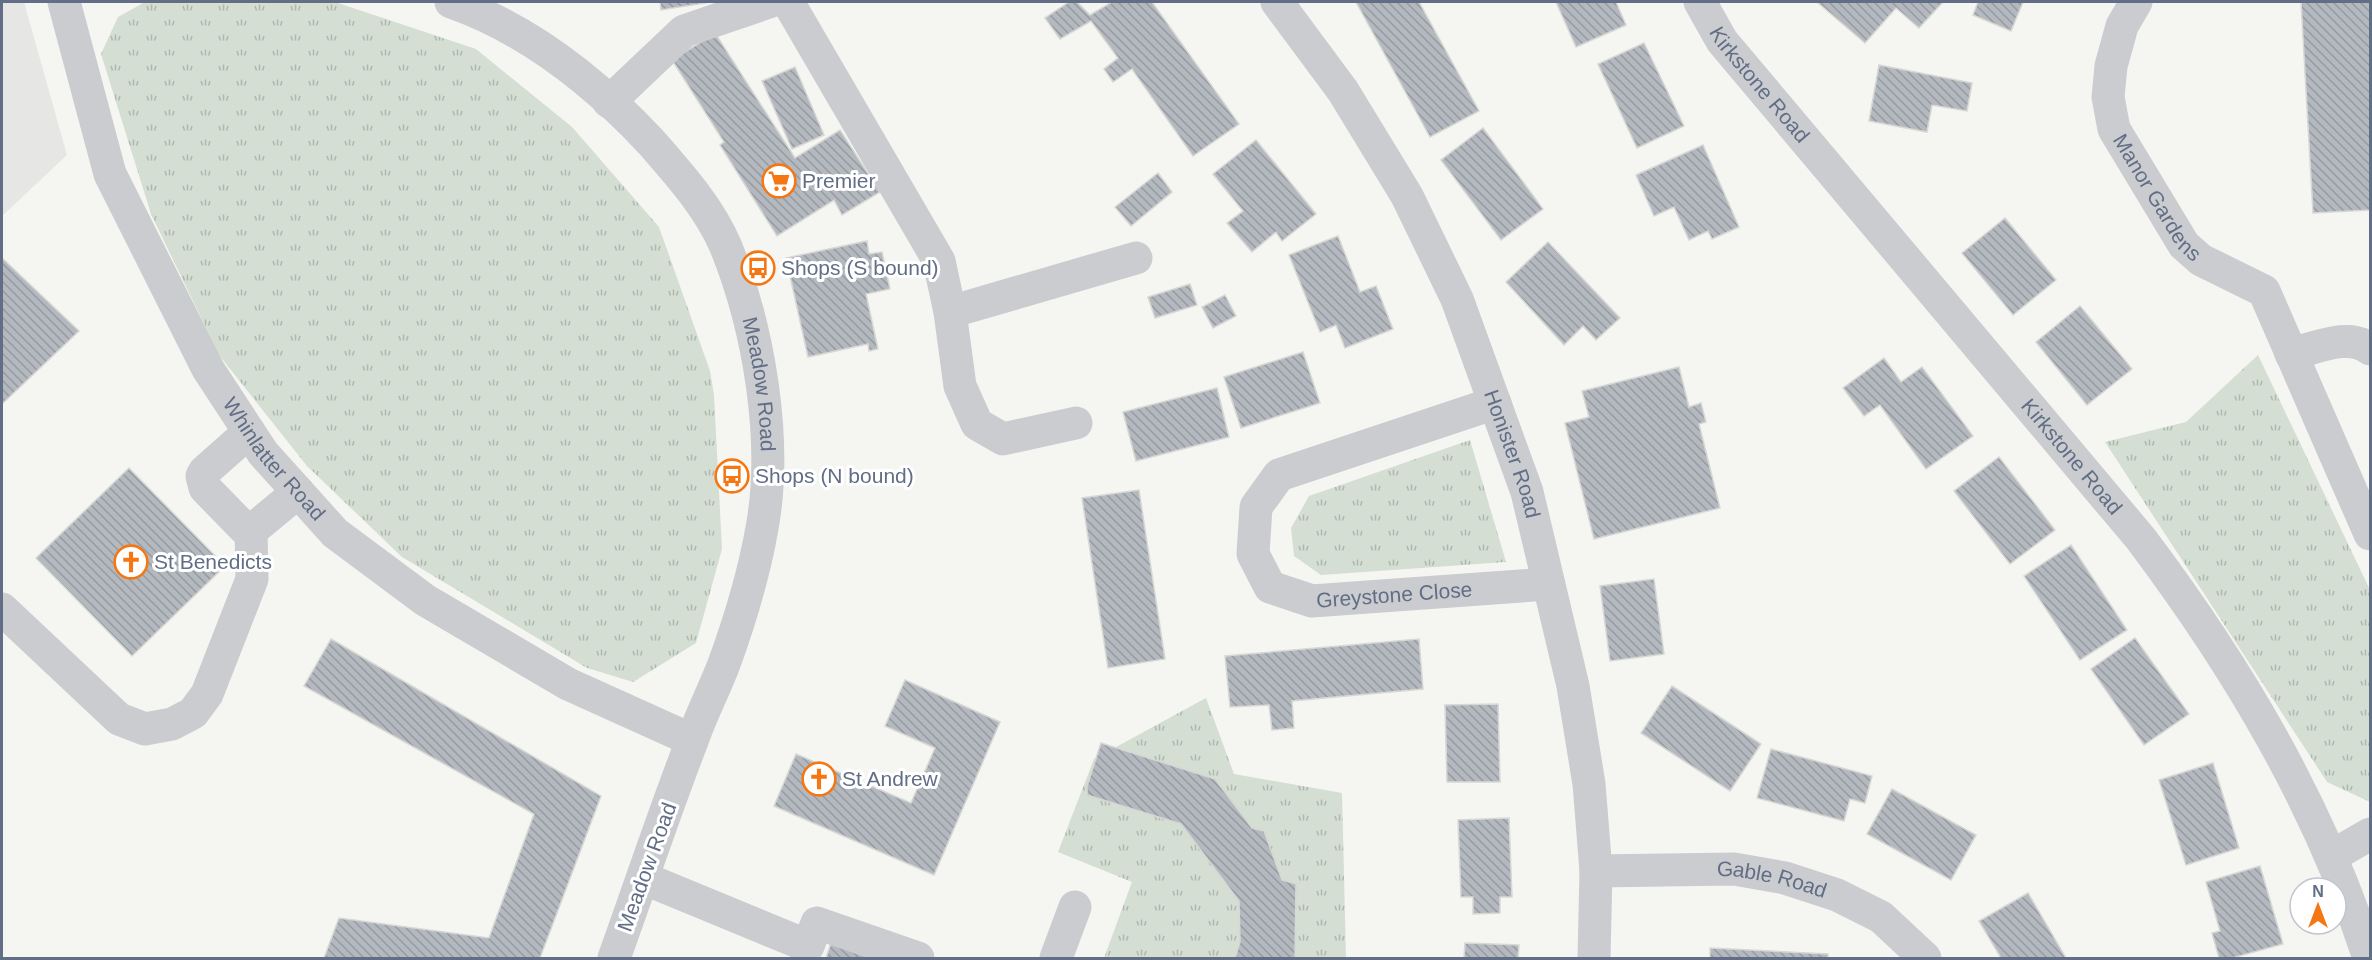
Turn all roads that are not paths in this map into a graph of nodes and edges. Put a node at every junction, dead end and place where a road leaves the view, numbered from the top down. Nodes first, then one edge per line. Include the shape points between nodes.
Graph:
1 (64, 2) edge
2 (451, 2) edge
3 (769, 2) edge
4 (788, 2) edge
5 (1277, 2) edge
6 (1700, 2) edge
7 (2136, 2) edge
8 (491, 8) edge
9 (609, 102) junction
10 (1136, 258) dead end
11 (950, 312) junction
12 (2370, 349) edge
13 (2291, 354) junction
14 (1495, 403) junction
15 (1076, 423) dead end
16 (249, 432) junction
17 (298, 492) junction
18 (251, 531) junction
19 (2370, 534) edge
20 (1548, 584) junction
21 (2, 609) edge
22 (692, 740) junction
23 (2370, 834) edge
24 (2332, 856) junction
25 (1596, 871) junction
26 (643, 878) junction
27 (1075, 907) dead end
28 (614, 958) edge
29 (918, 958) edge
30 (1056, 958) edge
31 (1594, 958) edge
32 (1925, 958) edge
33 (2369, 958) edge

1 - 16 street, Whinlatter Road via 110,174 208,369
2 - 8 street, Meadow Road
3 - 9 street via 684,31
4 - 11 street via 939,261
5 - 14 street, Honister Road via 1343,91 1407,196 1457,299
6 - 24 street, Kirkstone Road via 1722,41 2179,589 2266,723
7 - 13 street, Manor Gardens via 2122,26 2111,66 2108,97 2114,129 2184,245 2201,260 2264,291
8 - 9 street, Meadow Road
9 - 22 street, Meadow Road via 699,199 725,246 755,348 765,406 768,473 762,527 746,596 724,663
10 - 11 street
11 - 15 street via 960,386 976,424 1004,439
12 - 13 street via 2346,341
13 - 19 street, Manor Gardens
14 - 20 street, Honister Road via 1527,492
14 - 20 street, Greystone Close via 1278,475 1256,507 1253,554 1270,587 1312,601
16 - 17 street, Whinlatter Road
16 - 18 street via 202,476 205,488
17 - 18 street
17 - 22 street, Whinlatter Road via 335,532 425,600 568,684
18 - 21 street via 252,579 207,694 193,713 172,724 146,729 118,719
20 - 25 street, Honister Road via 1575,697 1589,784
22 - 26 street, Meadow Road
23 - 24 street
24 - 33 street, Kirkstone Road
25 - 31 street, Honister Road
25 - 32 street, Gable Road via 1734,869 1785,878 1837,895 1881,917
26 - 28 street, Meadow Road
26 - 29 street via 808,946 817,923
27 - 30 street

